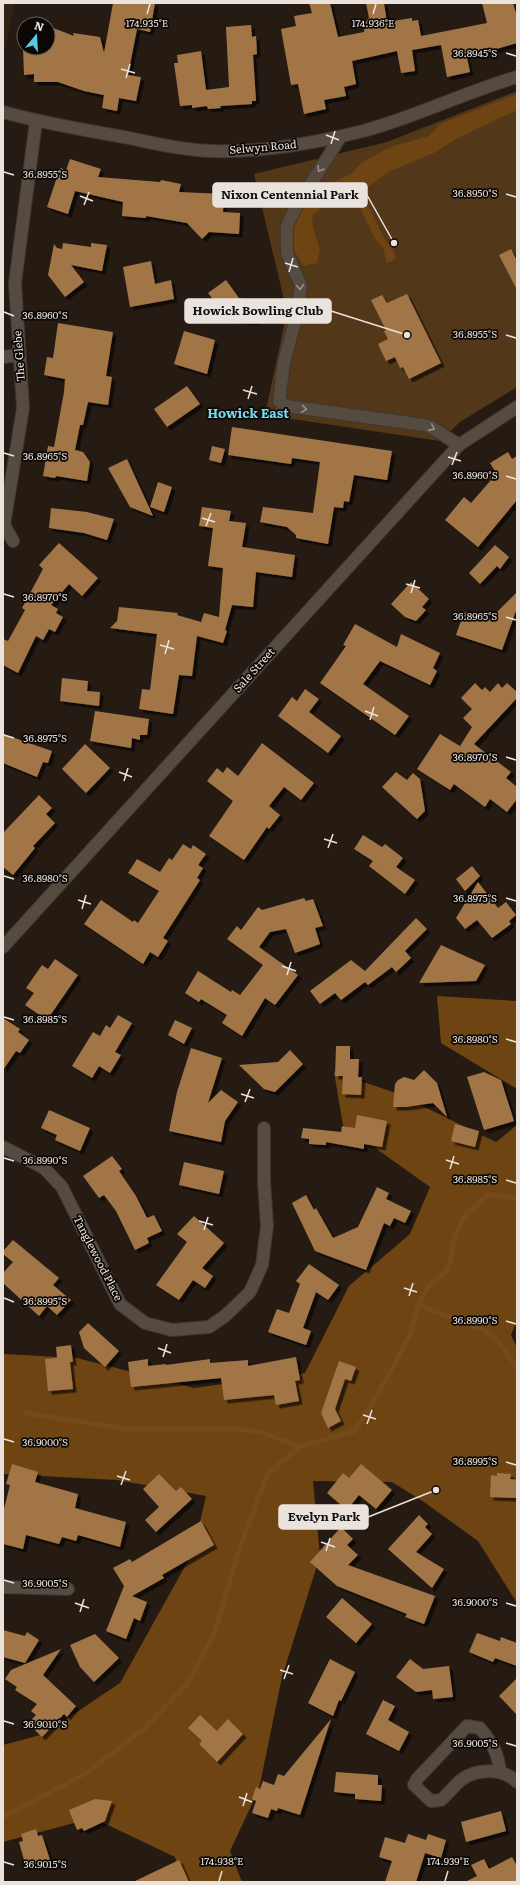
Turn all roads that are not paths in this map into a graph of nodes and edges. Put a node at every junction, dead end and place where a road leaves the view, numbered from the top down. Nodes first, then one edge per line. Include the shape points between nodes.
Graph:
1 (517, 77) edge
2 (3, 112) edge
3 (36, 121) junction
4 (341, 136) junction
5 (19, 355) junction
6 (3, 356) edge
7 (517, 407) edge
8 (459, 445) junction
9 (13, 541) dead end
10 (3, 947) edge
11 (264, 1128) dead end
12 (3, 1148) edge
13 (3, 1587) edge
14 (68, 1589) dead end
15 (500, 1772) junction
16 (517, 1782) edge

1 - 4 street, Selwyn Road via 395,122
2 - 3 street, Selwyn Road
3 - 4 street, Selwyn Road via 186,149 212,151 267,148
3 - 5 street, The Glebe via 15,283
4 -> 8 street via 296,207 288,226 287,253 301,286 296,318 284,362 279,401 286,406 424,425
5 - 6 street
5 - 9 street, The Glebe via 23,408 4,525
7 - 8 street, Sale Street
8 - 10 street, Sale Street
11 - 12 street, Tanglewood Place via 267,1226 262,1265 250,1292 225,1316 209,1327 172,1330 145,1323 120,1304 62,1187 44,1168
13 - 14 street
15 - 15 street via 476,1773 462,1779 441,1800 431,1801 414,1785 467,1726 480,1728 494,1746 499,1758
15 - 16 street

